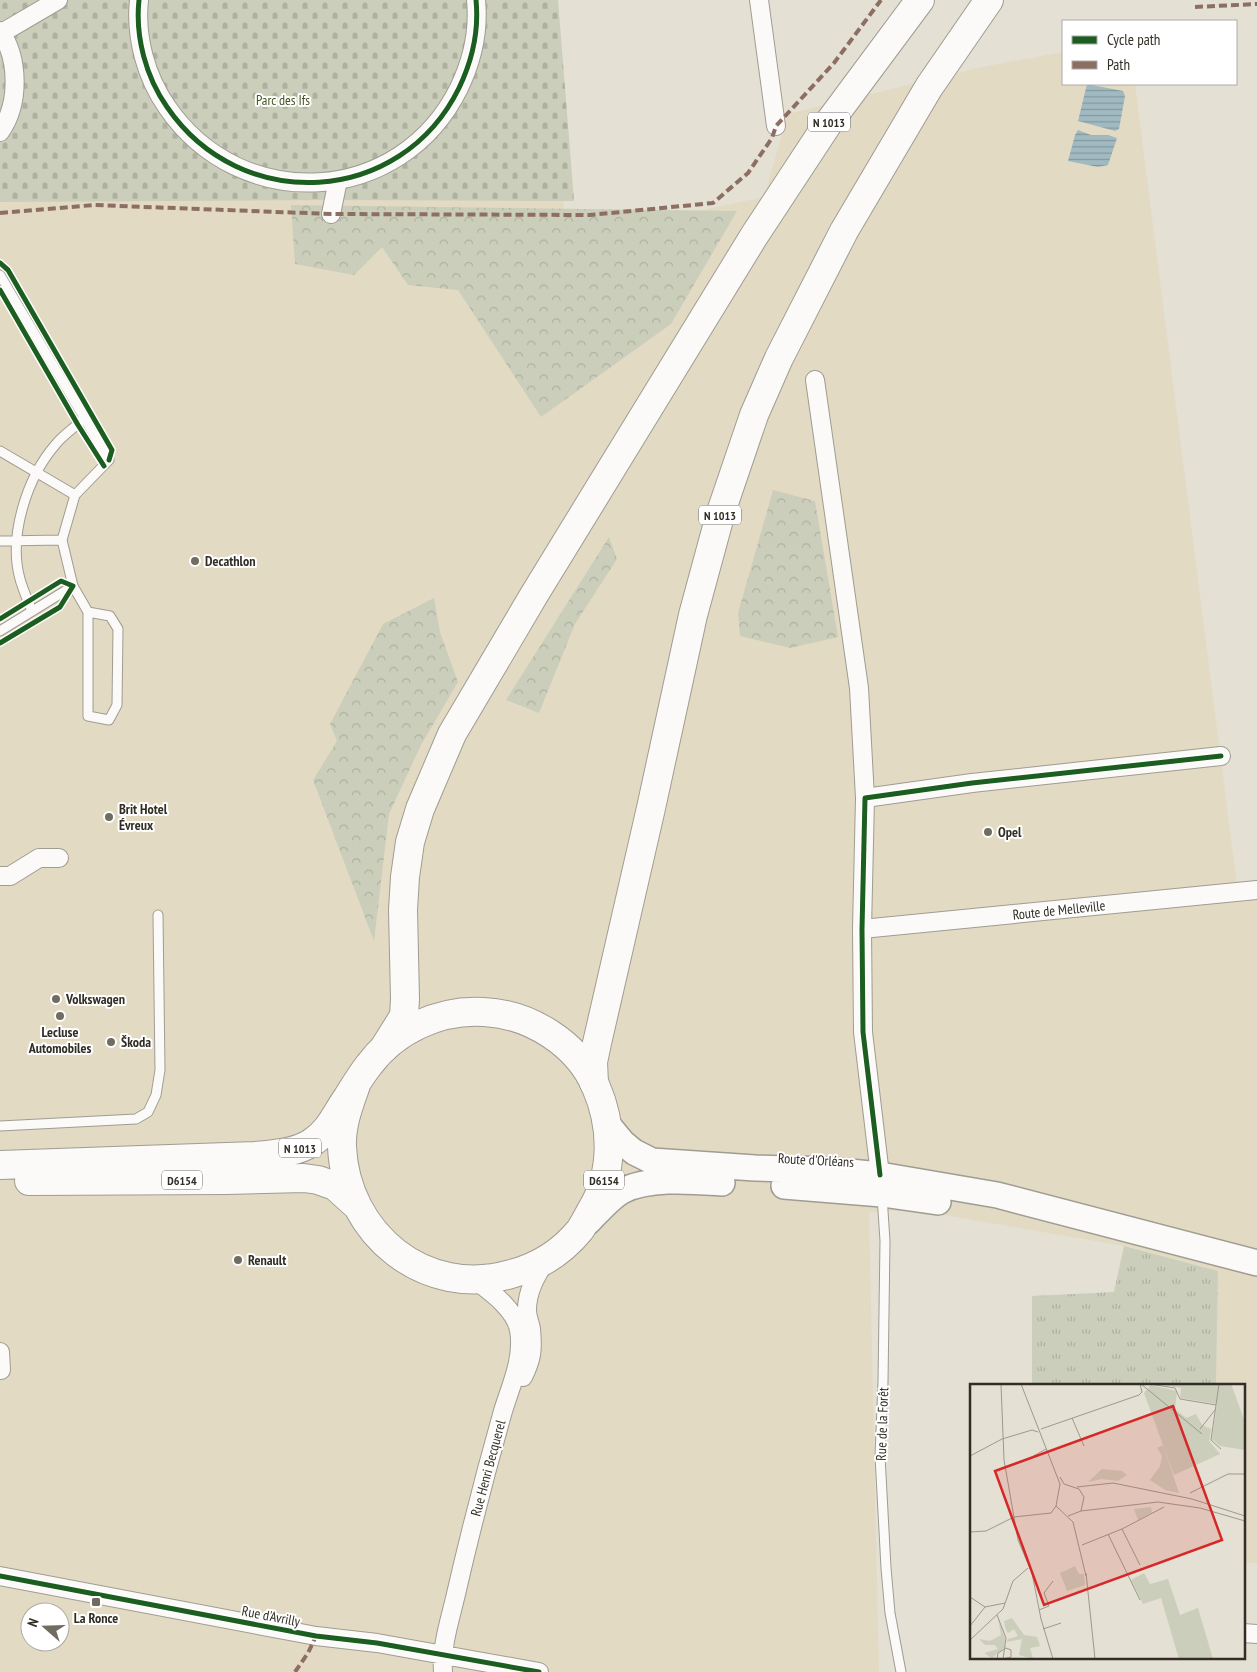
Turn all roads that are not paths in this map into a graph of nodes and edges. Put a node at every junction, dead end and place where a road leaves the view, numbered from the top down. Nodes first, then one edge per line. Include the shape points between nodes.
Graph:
1 (58, 0) edge
2 (139, 0) edge
3 (476, 0) edge
4 (759, 0) edge
5 (920, 0) edge
6 (989, 0) edge
7 (1, 33) edge
8 (776, 126) dead end
9 (0, 132) edge
10 (338, 180) junction
11 (331, 214) dead end
12 (0, 275) edge
13 (814, 380) dead end
14 (84, 418) junction
15 (0, 451) edge
16 (36, 472) junction
17 (75, 495) junction
18 (62, 540) junction
19 (0, 541) edge
20 (16, 541) junction
21 (73, 586) junction
22 (32, 611) junction
23 (88, 612) junction
24 (0, 631) edge
25 (1221, 756) dead end
26 (865, 798) junction
27 (59, 858) dead end
28 (0, 876) edge
29 (1257, 890) edge
30 (158, 915) dead end
31 (862, 929) junction
32 (384, 1048) junction
33 (594, 1083) junction
34 (356, 1086) junction
35 (608, 1125) junction
36 (0, 1126) edge
37 (215, 1157) joint
38 (0, 1165) edge
39 (0, 1182) edge
40 (881, 1184) junction
41 (356, 1205) junction
42 (580, 1229) junction
43 (546, 1260) junction
44 (1257, 1263) edge
45 (475, 1280) junction
46 (0, 1352) edge
47 (1, 1370) edge
48 (504, 1410) junction
49 (0, 1576) edge
50 (1244, 1633) edge
51 (1257, 1634) edge
52 (442, 1664) edge
53 (539, 1672) edge
54 (901, 1672) edge

1 - 7 street
2 - 10 street via 140,41 148,70 160,97 177,122 198,143 249,173 308,183
3 - 10 street via 472,54 454,99 440,119 404,152 368,171
4 - 8 street
5 - 32 main road, N 1013 via 826,125 754,236 452,734 420,808 410,842 404,877 404,1016
6 - 33 main road, N 1013 via 930,86 844,231 783,349 754,415 721,512 693,615 596,1043
7 - 9 street via 11,56 15,81 12,106
10 - 11 street
12 - 14 lane
13 - 26 street via 859,688
14 - 16 lane via 56,444
14 - 17 lane via 109,460
15 - 16 lane
16 - 17 lane
16 - 20 lane via 22,507
17 - 18 lane
18 - 20 lane
18 - 21 lane
19 - 20 lane
20 - 22 lane via 20,578
21 - 22 lane
21 - 23 lane
22 - 24 lane
23 - 23 lane via 110,616 118,629 117,705 109,720 88,716
25 - 26 street
26 - 31 street
27 - 28 street via 39,858 10,876
29 - 31 street, Route de Melleville
30 - 36 lane via 160,1070 156,1095 148,1112 136,1119
31 - 40 street via 863,1032
32 - 33 main road via 406,1031 431,1019 457,1013 511,1016 537,1026 560,1041 579,1060
32 - 34 main road
33 - 35 main road, D6154
34 - 37 main road, N 1013 via 334,1122 305,1147 275,1154
34 - 41 main road, D6154 via 346,1114 342,1145 345,1176
35 - 40 main road, Route d'Orléans / D6154 via 634,1152 652,1161 830,1170
35 - 42 main road, D6154 via 609,1162 599,1198
37 - 38 main road, D6154
39 - 41 main road, D6154 via 304,1178 335,1186
40 - 42 main road, Route d'Orléans / D6154 via 815,1187 658,1182 621,1192
40 - 44 main road, Route d'Orléans / D6154 via 997,1195
40 - 54 lane, Rue de la Forêt via 885,1241 880,1456 890,1613
41 - 45 main road, D6154 via 380,1239 414,1265 433,1273
42 - 43 main road
43 - 45 main road via 500,1278
43 - 48 street via 531,1286 529,1297 527,1318 533,1348 531,1356 514,1397
45 - 48 street, Rue Henri Becquerel via 505,1306 519,1328 518,1365
46 - 47 street
48 - 52 street, Rue Henri Becquerel via 462,1564
49 - 52 street, Rue d'Avrilly via 316,1636 377,1643
50 - 51 street
52 - 53 street, Rue d'Avrilly

